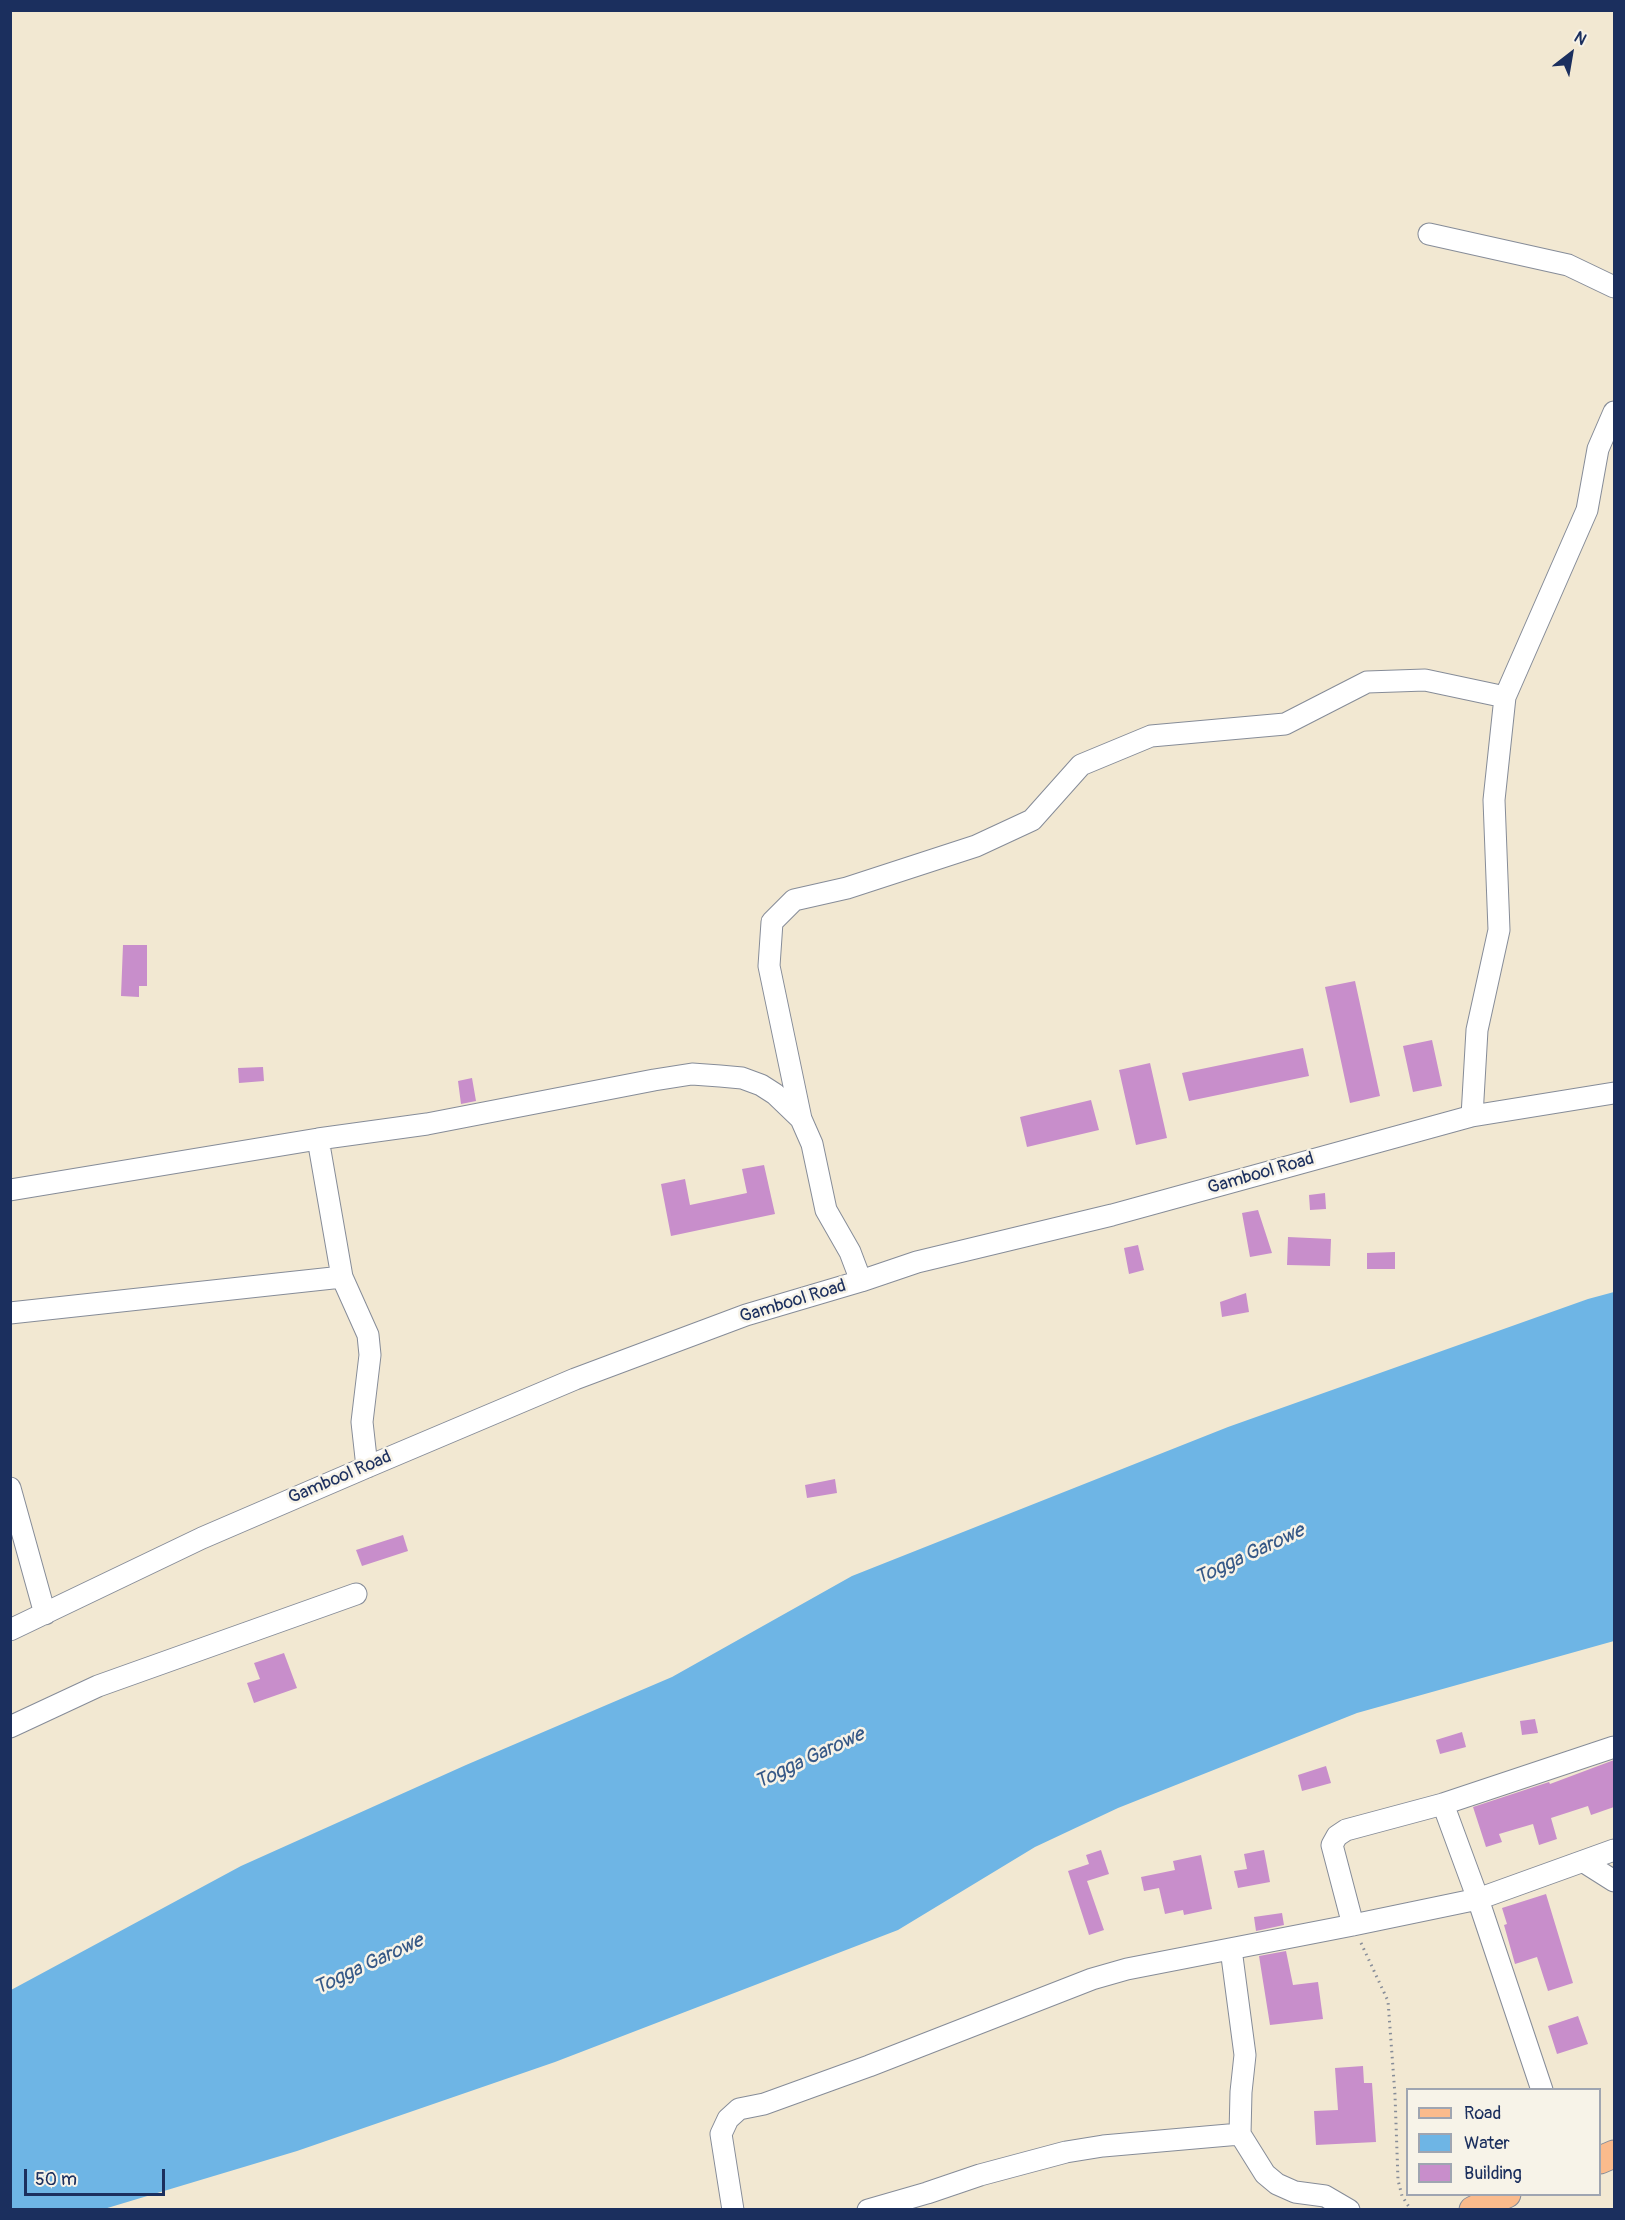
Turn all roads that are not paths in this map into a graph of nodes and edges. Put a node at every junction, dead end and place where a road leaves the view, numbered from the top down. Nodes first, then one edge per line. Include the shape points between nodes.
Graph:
1 (1429, 234) dead end
2 (1614, 287) edge
3 (1614, 412) edge
4 (1505, 697) junction
5 (1614, 1093) edge
6 (1472, 1116) junction
7 (801, 1119) junction
8 (318, 1139) junction
9 (10, 1190) edge
10 (342, 1277) junction
11 (861, 1281) junction
12 (10, 1313) edge
13 (367, 1467) junction
14 (10, 1488) edge
15 (356, 1594) dead end
16 (45, 1614) junction
17 (10, 1630) edge
18 (10, 1727) edge
19 (1614, 1747) edge
20 (1443, 1804) junction
21 (1614, 1850) edge
22 (1584, 1862) junction
23 (1614, 1881) edge
24 (1478, 1899) junction
25 (1353, 1925) junction
26 (1231, 1949) junction
27 (1541, 2088) edge
28 (1240, 2134) junction
29 (1504, 2196) edge
30 (928, 2201) edge
31 (733, 2210) edge
32 (868, 2210) edge
33 (1349, 2210) edge
34 (1473, 2210) edge

1 - 2 street via 1568,265
3 - 4 street via 1598,449 1587,510
4 - 6 street via 1494,800 1499,930 1477,1030
4 - 7 street via 1425,680 1367,682 1285,724 1151,736 1081,765 1032,820 1014,829 976,846 847,888 794,900 772,922 769,966
5 - 6 street, Gambool Road
6 - 11 street, Gambool Road via 1112,1215 917,1262
7 - 8 street via 761,1085 742,1078 692,1074 427,1124
7 - 11 street via 812,1144 826,1210
8 - 9 street
8 - 10 street
10 - 12 street
10 - 13 street via 368,1335 369,1375 362,1422
11 - 13 street, Gambool Road via 746,1315 628,1359
13 - 16 street, Gambool Road via 202,1538
14 - 16 street
15 - 18 street via 98,1686
16 - 17 street, Gambool Road
19 - 20 street
20 - 24 street
20 - 25 street via 1346,1830 1337,1836 1332,1845
21 - 22 street
22 - 23 street
22 - 24 street
24 - 25 street
24 - 27 street
25 - 26 street
26 - 28 street via 1245,2055
26 - 31 street via 1092,1979 869,2066 764,2104 739,2109 728,2119 721,2134
28 - 30 street via 1066,2152 980,2175
28 - 33 street via 1265,2174 1277,2184 1295,2192 1325,2196
29 - 34 main road
30 - 32 street

